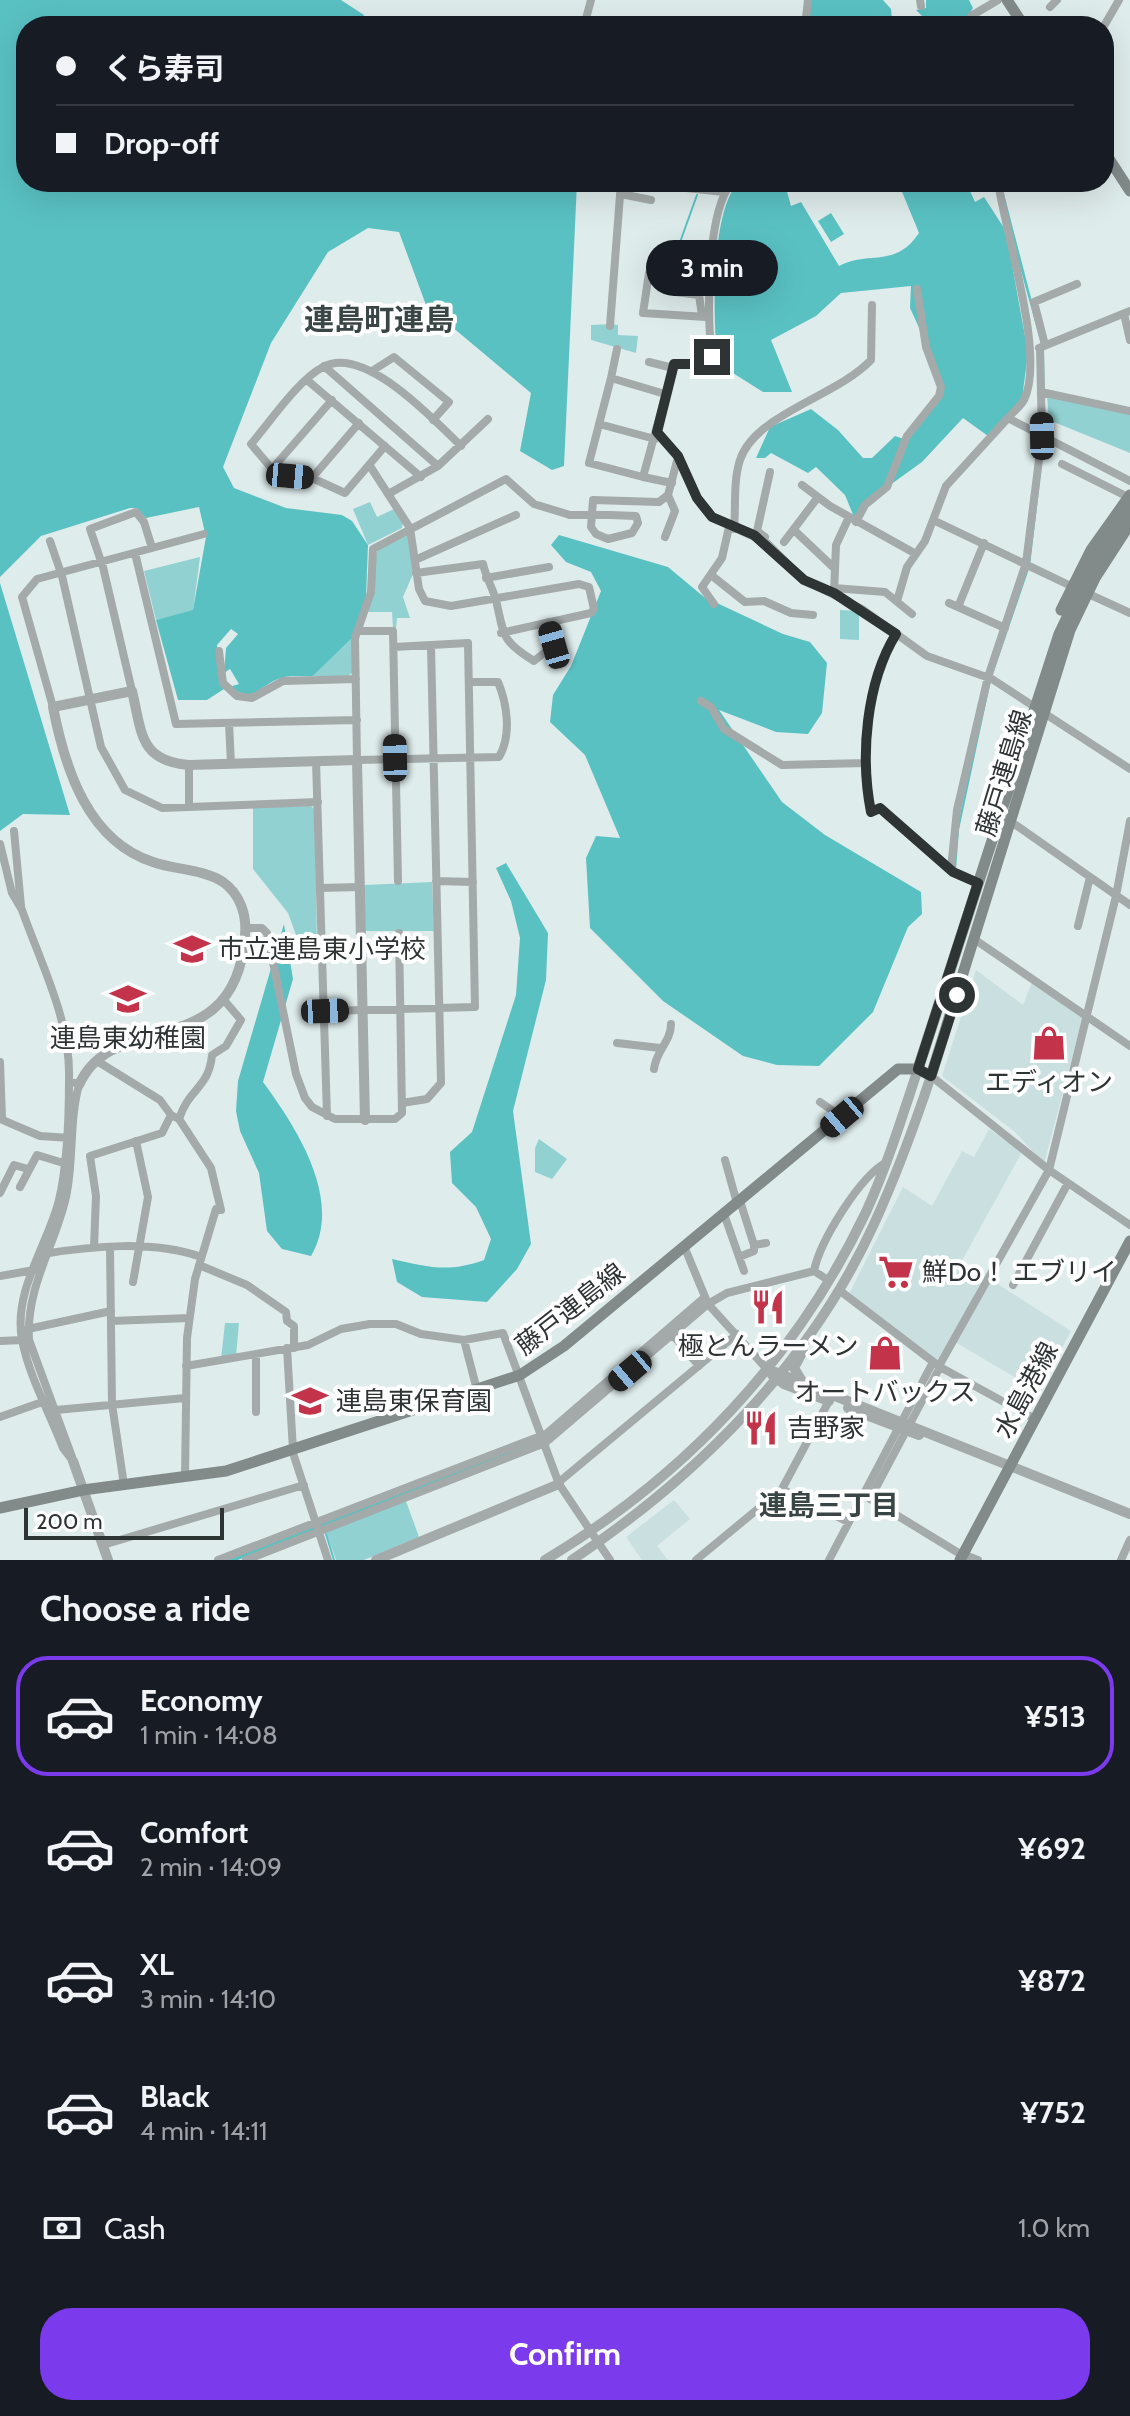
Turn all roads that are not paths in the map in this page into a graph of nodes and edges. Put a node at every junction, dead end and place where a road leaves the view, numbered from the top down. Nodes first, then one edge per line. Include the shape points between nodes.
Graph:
1 (998, 0) edge
2 (971, 16) edge
3 (1114, 166) edge
4 (1130, 191) edge
5 (724, 192) edge
6 (1000, 192) edge
7 (621, 194) joint
8 (651, 200) dead end
9 (712, 260) junction
10 (649, 273) dead end
11 (1077, 284) dead end
12 (917, 289) dead end
13 (872, 305) dead end
14 (1125, 313) edge
15 (705, 317) junction
16 (610, 326) dead end
17 (1130, 340) edge
18 (1043, 346) junction
19 (617, 349) dead end
20 (1030, 350) junction
21 (649, 362) dead end
22 (324, 366) junction
23 (673, 368) junction
24 (372, 371) junction
25 (611, 378) junction
26 (307, 380) junction
27 (1043, 392) junction
28 (665, 394) junction
29 (332, 400) junction
30 (1130, 411) edge
31 (1008, 418) junction
32 (488, 419) dead end
33 (433, 420) junction
34 (359, 423) junction
35 (599, 424) junction
36 (656, 436) junction
37 (1043, 437) junction
38 (385, 446) junction
39 (461, 446) junction
40 (678, 456) junction
41 (1062, 464) dead end
42 (370, 466) junction
43 (438, 466) junction
44 (272, 469) junction
45 (770, 472) dead end
46 (421, 477) junction
47 (643, 477) junction
48 (312, 478) junction
49 (1130, 481) edge
50 (672, 483) junction
51 (802, 485) dead end
52 (390, 493) junction
53 (668, 495) junction
54 (818, 497) junction
55 (1128, 499) edge
56 (516, 515) dead end
57 (853, 519) junction
58 (933, 520) junction
59 (1130, 524) edge
60 (410, 528) junction
61 (732, 528) junction
62 (795, 531) junction
63 (204, 534) dead end
64 (665, 537) dead end
65 (1130, 537) edge
66 (50, 541) dead end
67 (784, 542) dead end
68 (984, 543) junction
69 (152, 548) junction
70 (774, 550) junction
71 (135, 553) junction
72 (916, 554) junction
73 (415, 560) junction
74 (99, 562) junction
75 (1026, 563) junction
76 (549, 567) dead end
77 (833, 567) junction
78 (58, 572) junction
79 (416, 573) junction
80 (711, 575) junction
81 (486, 578) junction
82 (1071, 586) junction
83 (834, 590) junction
84 (1093, 596) junction
85 (495, 597) junction
86 (897, 601) junction
87 (714, 604) dead end
88 (1130, 613) edge
89 (912, 614) dead end
90 (813, 615) dead end
91 (548, 622) junction
92 (1005, 628) junction
93 (357, 631) junction
94 (501, 633) junction
95 (896, 634) junction
96 (431, 646) junction
97 (394, 647) junction
98 (1064, 647) junction
99 (219, 651) dead end
100 (1046, 668) junction
101 (990, 678) junction
102 (356, 679) junction
103 (469, 682) junction
104 (132, 691) junction
105 (89, 700) junction
106 (701, 701) dead end
107 (1033, 706) junction
108 (53, 707) junction
109 (1045, 715) junction
110 (357, 720) junction
111 (229, 723) junction
112 (470, 755) junction
113 (434, 757) junction
114 (395, 758) junction
115 (357, 760) junction
116 (316, 761) junction
117 (866, 763) junction
118 (231, 764) junction
119 (189, 765) junction
120 (1130, 769) edge
121 (318, 802) junction
122 (189, 807) junction
123 (1000, 814) junction
124 (1130, 821) edge
125 (1011, 822) junction
126 (14, 831) dead end
127 (0, 844) edge
128 (954, 871) junction
129 (1090, 877) junction
130 (398, 881) dead end
131 (436, 881) junction
132 (473, 882) junction
133 (978, 883) junction
134 (360, 887) junction
135 (320, 888) junction
136 (1115, 895) junction
137 (1130, 905) edge
138 (22, 910) junction
139 (1078, 926) dead end
140 (246, 928) junction
141 (399, 933) dead end
142 (974, 939) junction
143 (224, 1000) junction
144 (439, 1008) junction
145 (363, 1010) junction
146 (401, 1010) junction
147 (325, 1011) junction
148 (1086, 1016) junction
149 (671, 1024) dead end
150 (617, 1043) dead end
151 (1130, 1046) edge
152 (660, 1048) junction
153 (97, 1061) junction
154 (0, 1062) edge
155 (654, 1069) dead end
156 (918, 1069) junction
157 (931, 1076) junction
158 (74, 1083) junction
159 (820, 1102) dead end
160 (402, 1103) junction
161 (327, 1116) junction
162 (175, 1117) junction
163 (842, 1117) junction
164 (1, 1118) edge
165 (365, 1120) junction
166 (68, 1138) junction
167 (136, 1141) junction
168 (725, 1160) dead end
169 (887, 1162) junction
170 (67, 1164) junction
171 (28, 1169) junction
172 (1047, 1169) junction
173 (1068, 1183) junction
174 (2, 1187) edge
175 (20, 1187) dead end
176 (739, 1202) junction
177 (724, 1214) junction
178 (1130, 1225) edge
179 (1130, 1241) edge
180 (766, 1243) dead end
181 (754, 1245) junction
182 (684, 1246) junction
183 (94, 1247) junction
184 (110, 1248) junction
185 (140, 1249) junction
186 (41, 1254) junction
187 (739, 1257) junction
188 (200, 1261) junction
189 (35, 1270) junction
190 (744, 1271) dead end
191 (814, 1271) junction
192 (0, 1276) edge
193 (828, 1280) junction
194 (133, 1282) dead end
195 (1013, 1285) dead end
196 (839, 1290) junction
197 (707, 1301) junction
198 (111, 1311) junction
199 (189, 1318) junction
200 (111, 1321) junction
201 (818, 1321) junction
202 (670, 1332) junction
203 (25, 1334) junction
204 (737, 1334) junction
205 (464, 1340) junction
206 (0, 1341) edge
207 (290, 1348) junction
208 (256, 1354) junction
209 (938, 1365) junction
210 (186, 1366) junction
211 (699, 1366) junction
212 (767, 1369) junction
213 (520, 1375) junction
214 (777, 1377) junction
215 (805, 1384) junction
216 (477, 1390) junction
217 (185, 1398) junction
218 (831, 1398) junction
219 (112, 1404) junction
220 (50, 1405) junction
221 (256, 1412) dead end
222 (0, 1417) edge
223 (1035, 1419) junction
224 (904, 1426) junction
225 (544, 1439) junction
226 (292, 1450) junction
227 (73, 1461) joint
228 (1009, 1467) junction
229 (185, 1477) junction
230 (559, 1483) junction
231 (124, 1485) junction
232 (304, 1485) junction
233 (782, 1489) junction
234 (83, 1490) junction
235 (867, 1496) junction
236 (0, 1508) edge
237 (1130, 1514) edge
238 (848, 1522) junction
239 (320, 1528) junction
240 (591, 1531) junction
241 (1130, 1540) edge
242 (598, 1543) junction
243 (103, 1545) junction
244 (961, 1557) edge
245 (108, 1560) edge
246 (218, 1560) edge
247 (246, 1560) edge
248 (328, 1560) edge
249 (376, 1560) edge
250 (545, 1560) edge
251 (572, 1560) edge
252 (610, 1560) edge
253 (696, 1560) edge
254 (829, 1560) edge
255 (978, 1560) edge
256 (1121, 1560) edge

1 - 2 street
3 - 4 main road
5 - 9 street
6 - 20 street
7 - 8 street
7 - 16 street
9 - 15 street
9 - 15 street via 682,253 675,292 699,295
10 - 15 street via 643,313
11 - 18 street via 1034,302
12 - 57 street via 939,396 907,436 887,487
13 - 61 street via 873,354 862,369 763,428 750,442 738,469
14 - 17 street
14 - 18 street
15 - 23 street via 712,357 706,364
18 - 20 street
18 - 27 street
19 - 25 street
20 - 31 street via 1024,401
21 - 23 street
22 - 24 street via 336,363
22 - 26 street
22 - 43 street
23 - 28 street
24 - 33 street
24 - 33 street via 394,357 449,402
25 - 28 street
25 - 35 street
26 - 29 street
26 - 44 street via 251,444
27 - 30 street
27 - 37 street
28 - 36 street
29 - 34 street
29 - 44 street
31 - 37 street
31 - 58 street via 946,486
32 - 39 street
33 - 39 street
34 - 38 street
34 - 48 street
35 - 36 street
35 - 47 street via 589,463
36 - 40 street
36 - 47 street
37 - 49 street
37 - 75 street
38 - 42 street
38 - 46 street
39 - 43 street
40 - 50 street
40 - 61 street via 703,507
41 - 55 street
42 - 48 street via 345,493
42 - 52 street
43 - 46 street
44 - 48 street
45 - 70 street via 757,531 773,542
46 - 52 street
47 - 50 street
50 - 53 street
51 - 54 street
52 - 60 street
53 - 60 street, bridge via 659,502 593,500 593,532 608,539 632,533 638,518 632,514 610,515 570,515 555,513 534,504 506,479
53 - 64 street via 675,511
54 - 57 street
54 - 62 street
55 - 82 main road
55 - 100 main road, 藤戸連島線 via 1072,603
56 - 73 street
57 - 72 street
57 - 77 street via 836,545
58 - 68 street
58 - 72 street
59 - 98 main road, 藤戸連島線 via 1080,606
60 - 73 street
60 - 93 street via 373,549 371,592
61 - 70 street via 754,535
61 - 80 street
62 - 67 street
62 - 77 street
63 - 69 street
65 - 84 main road
66 - 78 street
68 - 75 street
68 - 92 street via 954,605
69 - 71 street
69 - 74 street via 144,522 131,512 90,529
70 - 83 street via 804,580
71 - 74 street
71 - 111 street via 176,724
72 - 86 street
73 - 79 street
74 - 78 street
74 - 104 street
75 - 82 street
75 - 92 street
76 - 81 street
77 - 83 street
78 - 105 street
78 - 108 street via 37,579 22,597
79 - 81 street via 483,564
79 - 85 street via 421,596 431,603 451,606
80 - 87 street via 702,590
80 - 90 street via 745,602 764,601 791,613
81 - 85 street
82 - 100 main road via 1051,635
83 - 86 street via 879,590
83 - 95 street
84 - 88 street
84 - 98 main road
85 - 91 street via 579,584 589,587 591,613
85 - 94 street
86 - 89 street
91 - 94 street
91 - 94 street via 554,645 534,661 513,649
92 - 101 street
93 - 97 street via 393,631
93 - 102 street
95 - 101 street via 927,656
95 - 117 street via 880,673
96 - 97 street
96 - 103 street via 468,643
96 - 113 street
97 - 114 street
98 - 109 main road, 藤戸連島線
99 - 102 street via 223,683 237,696 252,698 283,681
100 - 107 main road, 藤戸連島線
101 - 107 street
101 - 128 street via 957,810
102 - 110 street
103 - 112 street
103 - 112 street via 498,682 506,713 506,746 499,757
104 - 105 street
104 - 119 street via 144,743 163,761
105 - 108 street
105 - 122 street via 101,747 125,790 162,808
106 - 117 street via 724,729 782,765
107 - 109 street
107 - 123 main road, 藤戸連島線
108 - 140 street via 74,778 99,827 114,843 143,859 218,879 236,895
109 - 120 street
109 - 125 main road, 藤戸連島線
110 - 111 street
110 - 115 street
111 - 118 street
112 - 113 street
112 - 132 street
113 - 114 street
113 - 131 street
114 - 115 street
114 - 130 street
115 - 116 street
115 - 134 street
116 - 118 street
116 - 121 street
117 - 128 street via 871,812 880,808
118 - 119 street
119 - 122 street
121 - 122 street
121 - 135 street
123 - 125 street
123 - 133 main road, 藤戸連島線
124 - 136 street
125 - 129 street
125 - 142 main road, 藤戸連島線
126 - 138 street
127 - 138 street via 12,893
128 - 133 street
129 - 136 street
129 - 139 street
131 - 132 street
131 - 144 street
132 - 144 street via 475,1007
133 - 156 main road, 藤戸連島線
134 - 135 street
134 - 145 street
135 - 147 street
136 - 137 street
136 - 148 street
138 - 158 street via 66,1034
140 - 143 street via 243,964
140 - 161 street via 267,933 296,1074 305,1098
141 - 146 street
142 - 148 street
142 - 157 main road, 藤戸連島線
143 - 153 street via 187,1025
143 - 162 street via 241,1020 226,1046 212,1055 209,1078
144 - 146 street
144 - 160 street via 441,1083 427,1099
145 - 146 street
145 - 147 street
145 - 165 street
146 - 160 street
147 - 161 street
148 - 151 street
148 - 172 street
149 - 152 street via 670,1037
150 - 152 street
152 - 155 street
153 - 158 street
153 - 162 street via 160,1100
154 - 164 street
156 - 157 main road
156 - 163 main road, 藤戸連島線 via 898,1069
156 - 169 street
157 - 172 street
157 - 196 street via 887,1196
158 - 166 street
159 - 163 street
160 - 165 street via 402,1113 395,1119
161 - 165 street
162 - 167 street via 162,1133
162 - 188 street via 211,1168 221,1210 216,1209
163 - 176 main road, 藤戸連島線
164 - 166 street via 29,1133
166 - 170 street
167 - 183 street via 90,1156 96,1196
167 - 185 street via 148,1197
168 - 176 street
169 - 191 street via 856,1188
169 - 193 street
170 - 171 street via 37,1155
170 - 186 street via 64,1206
171 - 174 street via 14,1165
171 - 175 street
172 - 173 street
172 - 209 street
173 - 178 street
173 - 195 street
176 - 177 main road, 藤戸連島線
176 - 181 street
177 - 182 main road, 藤戸連島線
177 - 187 street
179 - 223 main road, 水島港線
180 - 181 street
181 - 187 street via 754,1251
182 - 197 street
182 - 213 main road, 藤戸連島線 via 564,1346
183 - 184 street
183 - 186 street
184 - 185 street
184 - 198 street
185 - 188 street via 186,1251
185 - 194 street
186 - 189 street
187 - 190 street
188 - 199 street
188 - 207 street via 286,1312 294,1326
189 - 192 street
189 - 203 street
191 - 193 street
191 - 197 street
193 - 212 street
196 - 201 street
196 - 209 street
197 - 202 street
197 - 204 street
198 - 200 street
198 - 203 street
199 - 200 street
199 - 210 street
200 - 219 street
201 - 214 street
201 - 215 street via 795,1364
202 - 211 street
202 - 225 street
203 - 206 street
203 - 220 street
204 - 211 street
204 - 212 street
205 - 207 street via 421,1334 396,1324 370,1324
205 - 213 street via 503,1333
205 - 216 street
207 - 208 street
207 - 226 street
208 - 210 street
208 - 221 street
209 - 223 street
209 - 224 street
210 - 217 street
211 - 230 street
212 - 214 street
212 - 240 street via 729,1415 670,1471
213 - 216 main road, 藤戸連島線
213 - 225 street
214 - 215 street
214 - 218 street
214 - 242 street via 704,1457
215 - 218 street
216 - 226 main road, 藤戸連島線
217 - 219 street
217 - 229 street
218 - 224 street
218 - 233 street
219 - 220 street
219 - 231 street
220 - 222 street
220 - 227 street
223 - 228 main road, 水島港線
224 - 228 street
224 - 235 street
225 - 230 street
225 - 239 street
226 - 229 main road, 藤戸連島線 via 226,1471
226 - 232 street
227 - 234 street
228 - 237 street
228 - 244 main road, 水島港線
229 - 231 main road, 藤戸連島線
230 - 240 street
230 - 249 street
231 - 234 main road, 藤戸連島線
232 - 239 street
232 - 243 street
233 - 238 street
233 - 253 street
234 - 236 main road, 藤戸連島線
234 - 243 street
235 - 238 street
235 - 244 street
238 - 254 street
239 - 246 street
239 - 247 street
239 - 248 street
240 - 242 street
240 - 250 street
241 - 256 street
242 - 251 street
242 - 252 street
243 - 245 street
244 - 255 street

